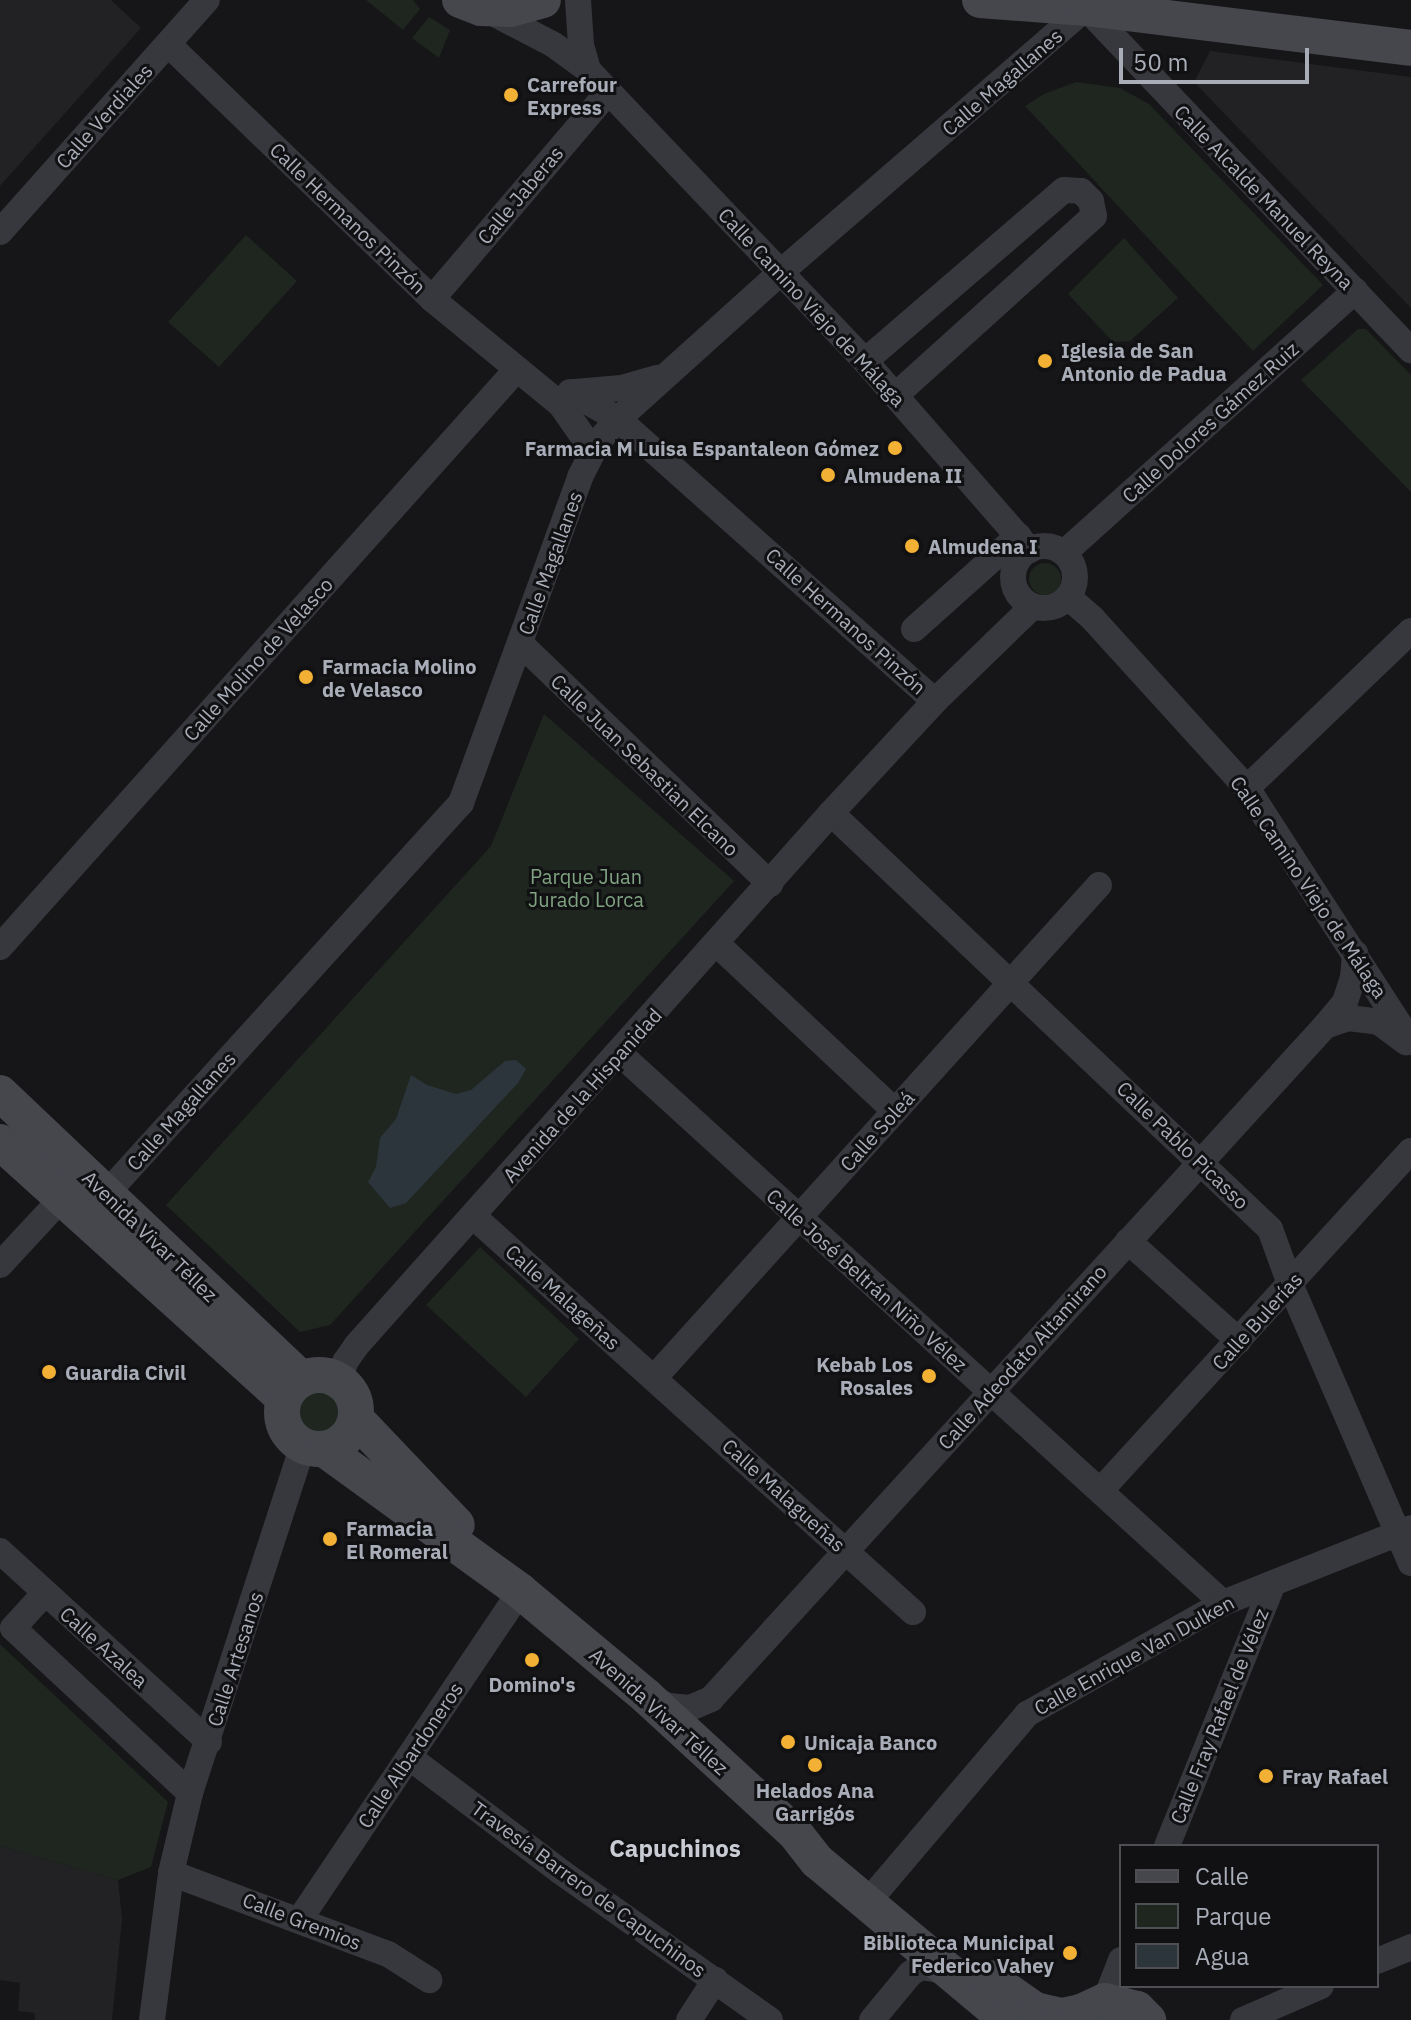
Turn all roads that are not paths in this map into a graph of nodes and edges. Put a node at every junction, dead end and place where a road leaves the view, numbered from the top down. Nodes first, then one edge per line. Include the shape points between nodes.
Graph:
1 (207, 0) edge
2 (543, 0) edge
3 (578, 0) edge
4 (980, 0) edge
5 (470, 4) edge
6 (1086, 8) junction
7 (168, 44) junction
8 (1411, 48) edge
9 (588, 70) junction
10 (608, 92) junction
11 (0, 232) edge
12 (781, 272) junction
13 (1355, 291) junction
14 (432, 299) junction
15 (1411, 350) edge
16 (865, 361) junction
17 (526, 376) junction
18 (665, 376) junction
19 (570, 392) junction
20 (895, 396) junction
21 (618, 419) junction
22 (587, 460) junction
23 (1024, 543) junction
24 (1064, 553) junction
25 (1068, 597) junction
26 (1033, 606) junction
27 (914, 629) dead end
28 (1411, 631) edge
29 (521, 644) junction
30 (935, 701) junction
31 (1247, 788) junction
32 (831, 813) junction
33 (770, 884) junction
34 (1099, 885) dead end
35 (717, 944) junction
36 (0, 947) edge
37 (1355, 953) junction
38 (1012, 982) junction
39 (1325, 1026) junction
40 (1411, 1044) edge
41 (619, 1053) junction
42 (0, 1093) edge
43 (895, 1111) junction
44 (0, 1142) edge
45 (1411, 1151) edge
46 (1200, 1161) junction
47 (106, 1194) junction
48 (63, 1197) junction
49 (473, 1216) junction
50 (798, 1218) junction
51 (1128, 1241) junction
52 (0, 1265) edge
53 (1290, 1284) junction
54 (1239, 1341) junction
55 (654, 1378) junction
56 (340, 1381) junction
57 (293, 1389) junction
58 (991, 1392) junction
59 (356, 1419) junction
60 (314, 1448) junction
61 (1101, 1490) junction
62 (1404, 1530) edge
63 (0, 1551) edge
64 (846, 1551) junction
65 (1411, 1563) edge
66 (1272, 1586) junction
67 (520, 1591) junction
68 (45, 1593) junction
69 (1223, 1603) junction
70 (913, 1612) dead end
71 (6, 1628) edge
72 (647, 1697) junction
73 (209, 1742) junction
74 (409, 1757) junction
75 (190, 1793) junction
76 (795, 1833) junction
77 (1168, 1844) edge
78 (171, 1873) junction
79 (877, 1891) junction
80 (300, 1919) junction
81 (1411, 1947) edge
82 (1379, 1960) edge
83 (1119, 1963) edge
84 (950, 1972) junction
85 (429, 1980) dead end
86 (715, 1980) junction
87 (1316, 1988) edge
88 (1087, 2011) edge
89 (152, 2020) edge
90 (689, 2020) edge
91 (770, 2020) edge
92 (872, 2020) edge
93 (1007, 2020) edge
94 (1148, 2020) edge
95 (1243, 2020) edge

1 - 7 street, Calle Verdiales
2 - 5 street via 510,9
3 - 9 street
4 - 6 street
5 - 9 street, Calle Camino Viejo de Málaga via 554,45
6 - 8 street
6 - 12 street, Calle Magallanes
6 - 13 street, Calle Alcalde Manuel Reyna
7 - 11 street, Calle Verdiales
7 - 14 street, Calle Hermanos Pinzón
9 - 10 street, Calle Camino Viejo de Málaga
10 - 12 street, Calle Camino Viejo de Málaga
10 - 14 street, Calle Jaberas
12 - 16 street, Calle Camino Viejo de Málaga
12 - 18 street, Calle Magallanes
13 - 15 street, Calle Alcalde Manuel Reyna
13 - 24 street, Calle Dolores Gámez Ruiz
14 - 17 street, Calle Hermanos Pinzón
16 - 20 street, Calle Camino Viejo de Málaga
16 - 20 street via 1064,190 1081,191 1091,201 1094,216
17 - 19 street
17 - 22 street, Calle Hermanos Pinzón via 576,422
17 - 36 street, Calle Molino de Velasco
18 - 19 street via 622,388
18 - 21 street, Calle Magallanes
19 - 21 street, Calle Hermanos Pinzón
20 - 23 street, Calle Camino Viejo de Málaga
21 - 22 street, Calle Magallanes
21 - 30 street, Calle Hermanos Pinzón
22 - 29 street, Calle Magallanes
23 - 24 street
23 - 26 street via 1013,579 1019,595
23 - 27 street
24 - 25 street via 1075,579
25 - 26 street via 1052,607
25 - 31 street, Calle Camino Viejo de Málaga
26 - 30 street, Avenida de la Hispanidad
28 - 31 street
29 - 33 street, Calle Juan Sebastian Elcano
29 - 47 street, Calle Magallanes via 461,803
30 - 32 street, Avenida de la Hispanidad
31 - 37 street, Calle Camino Viejo de Málaga
32 - 33 street, Avenida de la Hispanidad
32 - 38 street, Calle Pablo Picasso
33 - 35 street, Avenida de la Hispanidad
34 - 38 street, Calle Soleá
35 - 41 street, Avenida de la Hispanidad
35 - 43 street
37 - 39 street, Calle Adeodato Altamirano via 1345,1002
37 - 40 street, Calle Camino Viejo de Málaga
38 - 43 street, Calle Soleá
38 - 46 street, Calle Pablo Picasso
39 - 40 street via 1348,1018 1379,1022
39 - 46 street, Calle Adeodato Altamirano
41 - 49 street, Avenida de la Hispanidad
41 - 50 street, Calle José Beltrán Niño Vélez
42 - 47 street, Avenida Vivar Téllez
43 - 50 street, Calle Soleá
44 - 48 street, Avenida Vivar Téllez
45 - 53 street, Calle Bulerías
46 - 51 street, Calle Adeodato Altamirano
46 - 53 street, Calle Pablo Picasso via 1270,1229
47 - 57 street, Avenida Vivar Téllez
48 - 52 street
48 - 57 street, Avenida Vivar Téllez
49 - 55 street, Calle Malageñas
49 - 56 street, Avenida de la Hispanidad via 356,1346
50 - 55 street, Calle Soleá
50 - 58 street, Calle José Beltrán Niño Vélez
51 - 54 street
51 - 58 street, Calle Adeodato Altamirano
53 - 54 street, Calle Bulerías
53 - 62 street, Calle Pablo Picasso
54 - 61 street, Calle Bulerías
55 - 64 street, Calle Malagueñas
56 - 57 street via 321,1375
56 - 59 street via 354,1398
57 - 60 street via 282,1421 287,1431
58 - 61 street, Calle José Beltrán Niño Vélez
58 - 64 street, Calle Adeodato Altamirano
59 - 60 street via 345,1439
59 - 67 street, Avenida Vivar Téllez
60 - 67 street, Avenida Vivar Téllez
60 - 73 street, Calle Artesanos
61 - 69 street, Calle José Beltrán Niño Vélez
62 - 65 street, Calle Pablo Picasso
62 - 66 street, Calle Enrique Van Dulken
63 - 68 street, Calle Azalea
64 - 70 street, Calle Malagueñas
64 - 72 street, Calle Adeodato Altamirano via 711,1699 690,1708
66 - 69 street, Calle Enrique Van Dulken
66 - 77 street, Calle Fray Rafael de Vélez
67 - 72 street, Avenida Vivar Téllez
67 - 74 street, Calle Albardoneros
68 - 71 street
68 - 73 street, Calle Azalea
69 - 79 street, Calle Enrique Van Dulken via 1027,1714
71 - 75 street
72 - 76 street, Avenida Vivar Téllez
73 - 75 street, Calle Artesanos
74 - 80 street, Calle Albardoneros
74 - 86 street, Travesía Barrero de Capuchinos
75 - 78 street, Calle Artesanos
76 - 79 street, Avenida Vivar Téllez
76 - 84 street, Avenida Vivar Téllez via 840,1882
78 - 80 street, Calle Gremios
78 - 89 street, Calle Artesanos
79 - 88 street, Avenida Vivar Téllez via 1023,2003 1062,2016
80 - 85 street, Calle Gremios via 388,1954
81 - 82 street
83 - 88 street
84 - 92 street via 920,1967
84 - 93 street, Avenida Vivar Téllez
86 - 90 street
86 - 91 street, Travesía Barrero de Capuchinos
87 - 95 street
88 - 94 street, Avenida Vivar Téllez via 1137,2009

